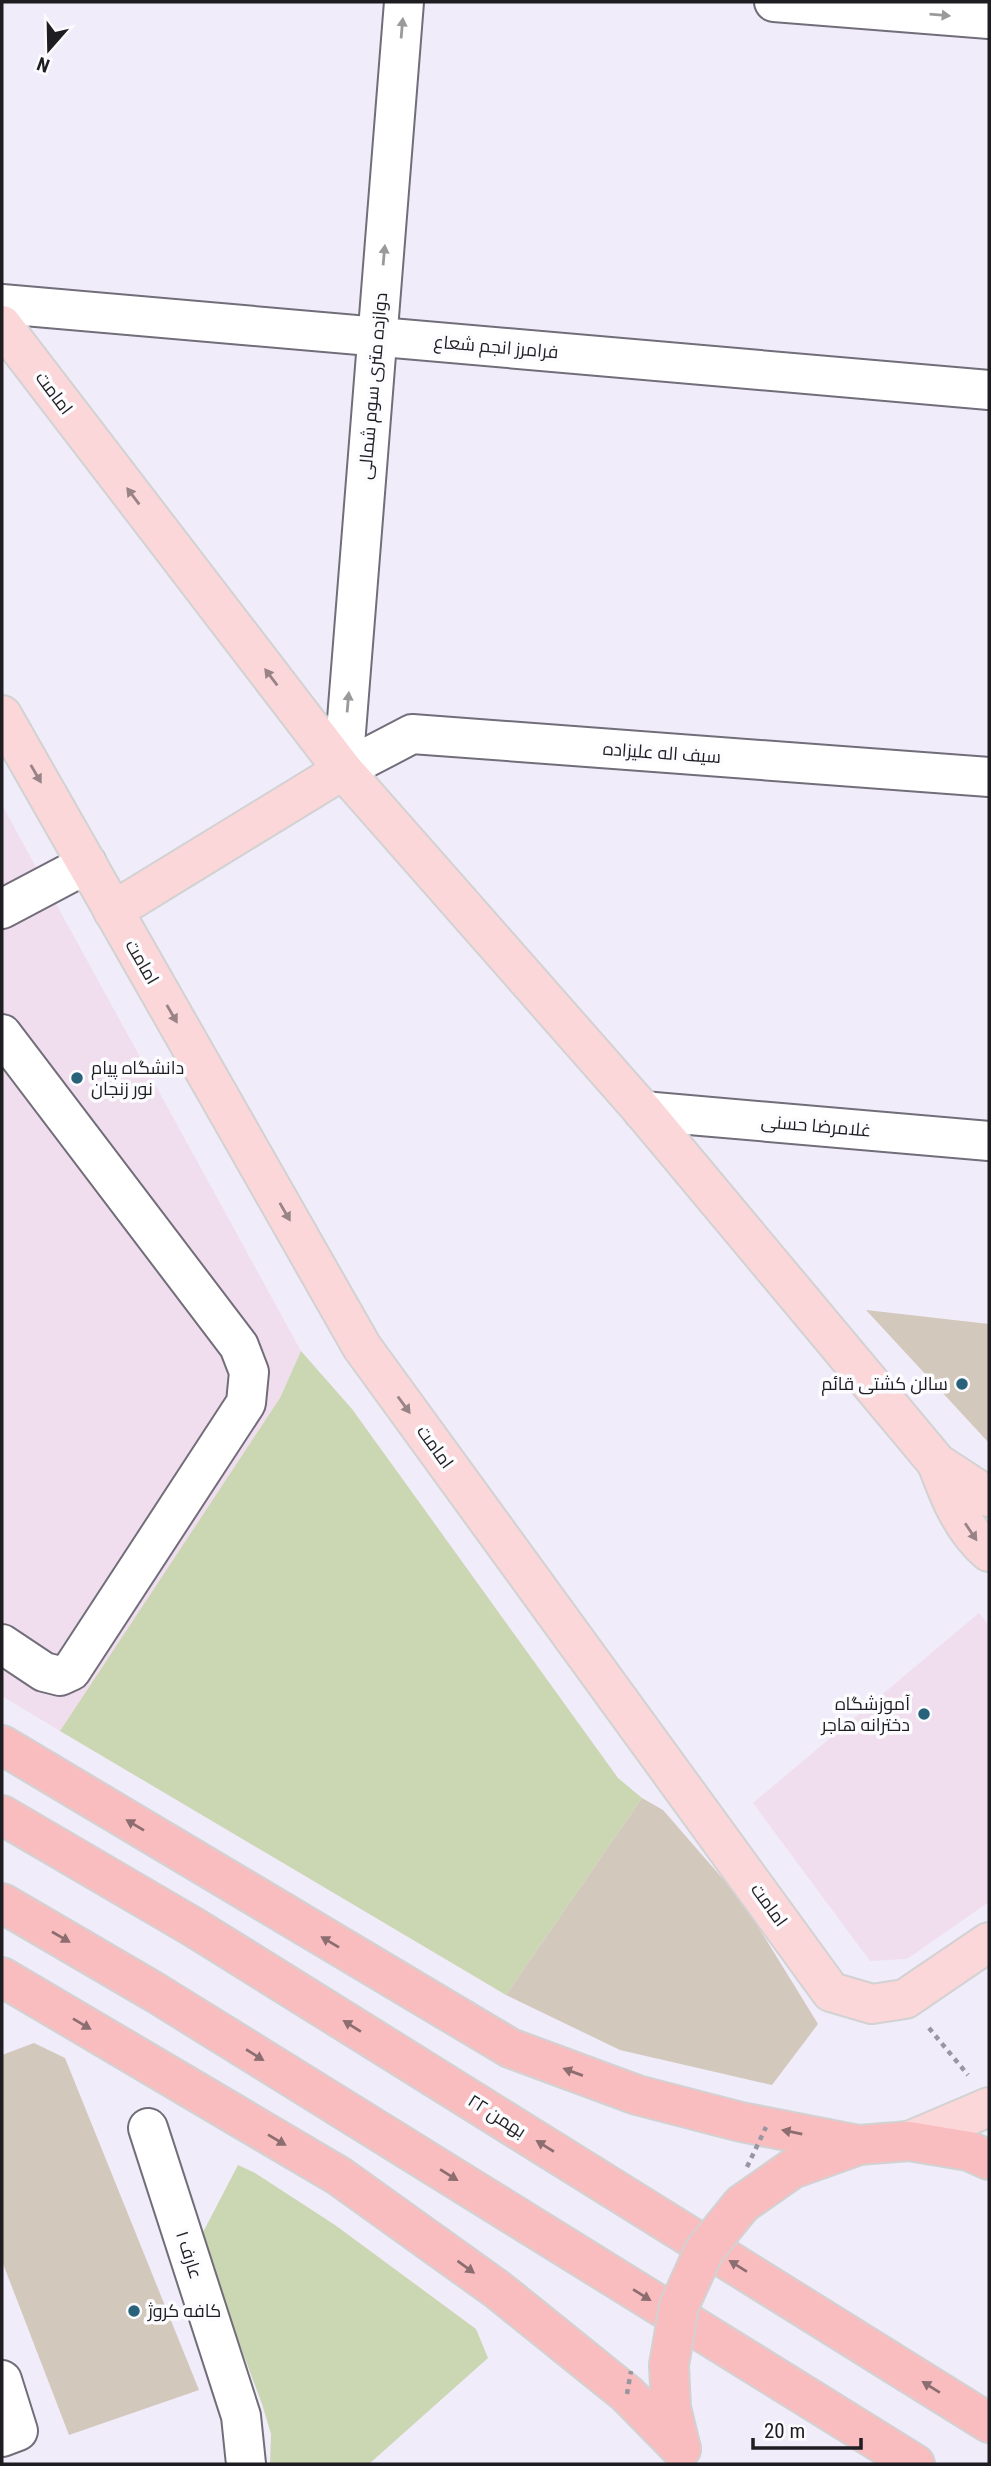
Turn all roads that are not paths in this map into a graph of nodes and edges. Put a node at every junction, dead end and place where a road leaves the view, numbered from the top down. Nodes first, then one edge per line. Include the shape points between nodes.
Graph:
1 (404, 2) edge
2 (774, 2) edge
3 (989, 19) edge
4 (2, 304) edge
5 (2, 325) edge
6 (377, 337) junction
7 (989, 390) edge
8 (2, 715) edge
9 (342, 769) junction
10 (989, 777) edge
11 (87, 864) junction
12 (2, 909) edge
13 (113, 911) junction
14 (2, 1034) edge
15 (643, 1111) junction
16 (989, 1141) edge
17 (937, 1463) junction
18 (989, 1497) edge
19 (989, 1552) edge
20 (2, 1644) edge
21 (2, 1745) edge
22 (2, 1815) edge
23 (2, 1903) edge
24 (989, 1942) edge
25 (2, 1977) edge
26 (981, 2093) edge
27 (148, 2129) dead end
28 (909, 2141) junction
29 (859, 2145) junction
30 (989, 2160) edge
31 (2, 2380) edge
32 (989, 2423) edge
33 (2, 2437) edge
34 (685, 2456) edge
35 (246, 2464) edge
36 (915, 2464) edge

6 -> 1 street, دوازده متری سوم شمالی
2 -> 3 street
4 - 6 street, فرامرز انجم شعاع
9 -> 5 main road, امامت
6 - 7 street, فرامرز انجم شعاع
9 -> 6 street, دوازده متری سوم شمالی
8 -> 11 main road, امامت
9 - 10 street, سیف اله علیزاده via 411,734
9 - 13 main road
9 - 15 main road, امامت
11 - 12 street
11 - 13 main road, امامت
13 -> 24 main road, امامت via 362,1348 831,1992 872,2004 905,1999
14 - 20 street via 239,1346 249,1372 246,1403 71,1671 60,1676 44,1672
15 - 16 street, غلامرضا حسنی
15 - 17 main road, امامت
17 - 18 main road
17 -> 19 main road via 965,1525
29 -> 21 highway via 740,2122 636,2095 510,2048
32 -> 22 highway, ۲۲ بهمن via 195,1928
23 -> 36 highway via 156,1993
25 -> 34 highway via 339,2176 498,2290 627,2394
26 - 28 main road
27 - 35 street, عارف ۱ via 241,2417
28 - 29 highway
28 - 30 highway via 969,2151
29 - 34 highway, bridge via 792,2169 742,2204 704,2250 679,2306 669,2365 671,2408
31 - 33 street via 18,2431

